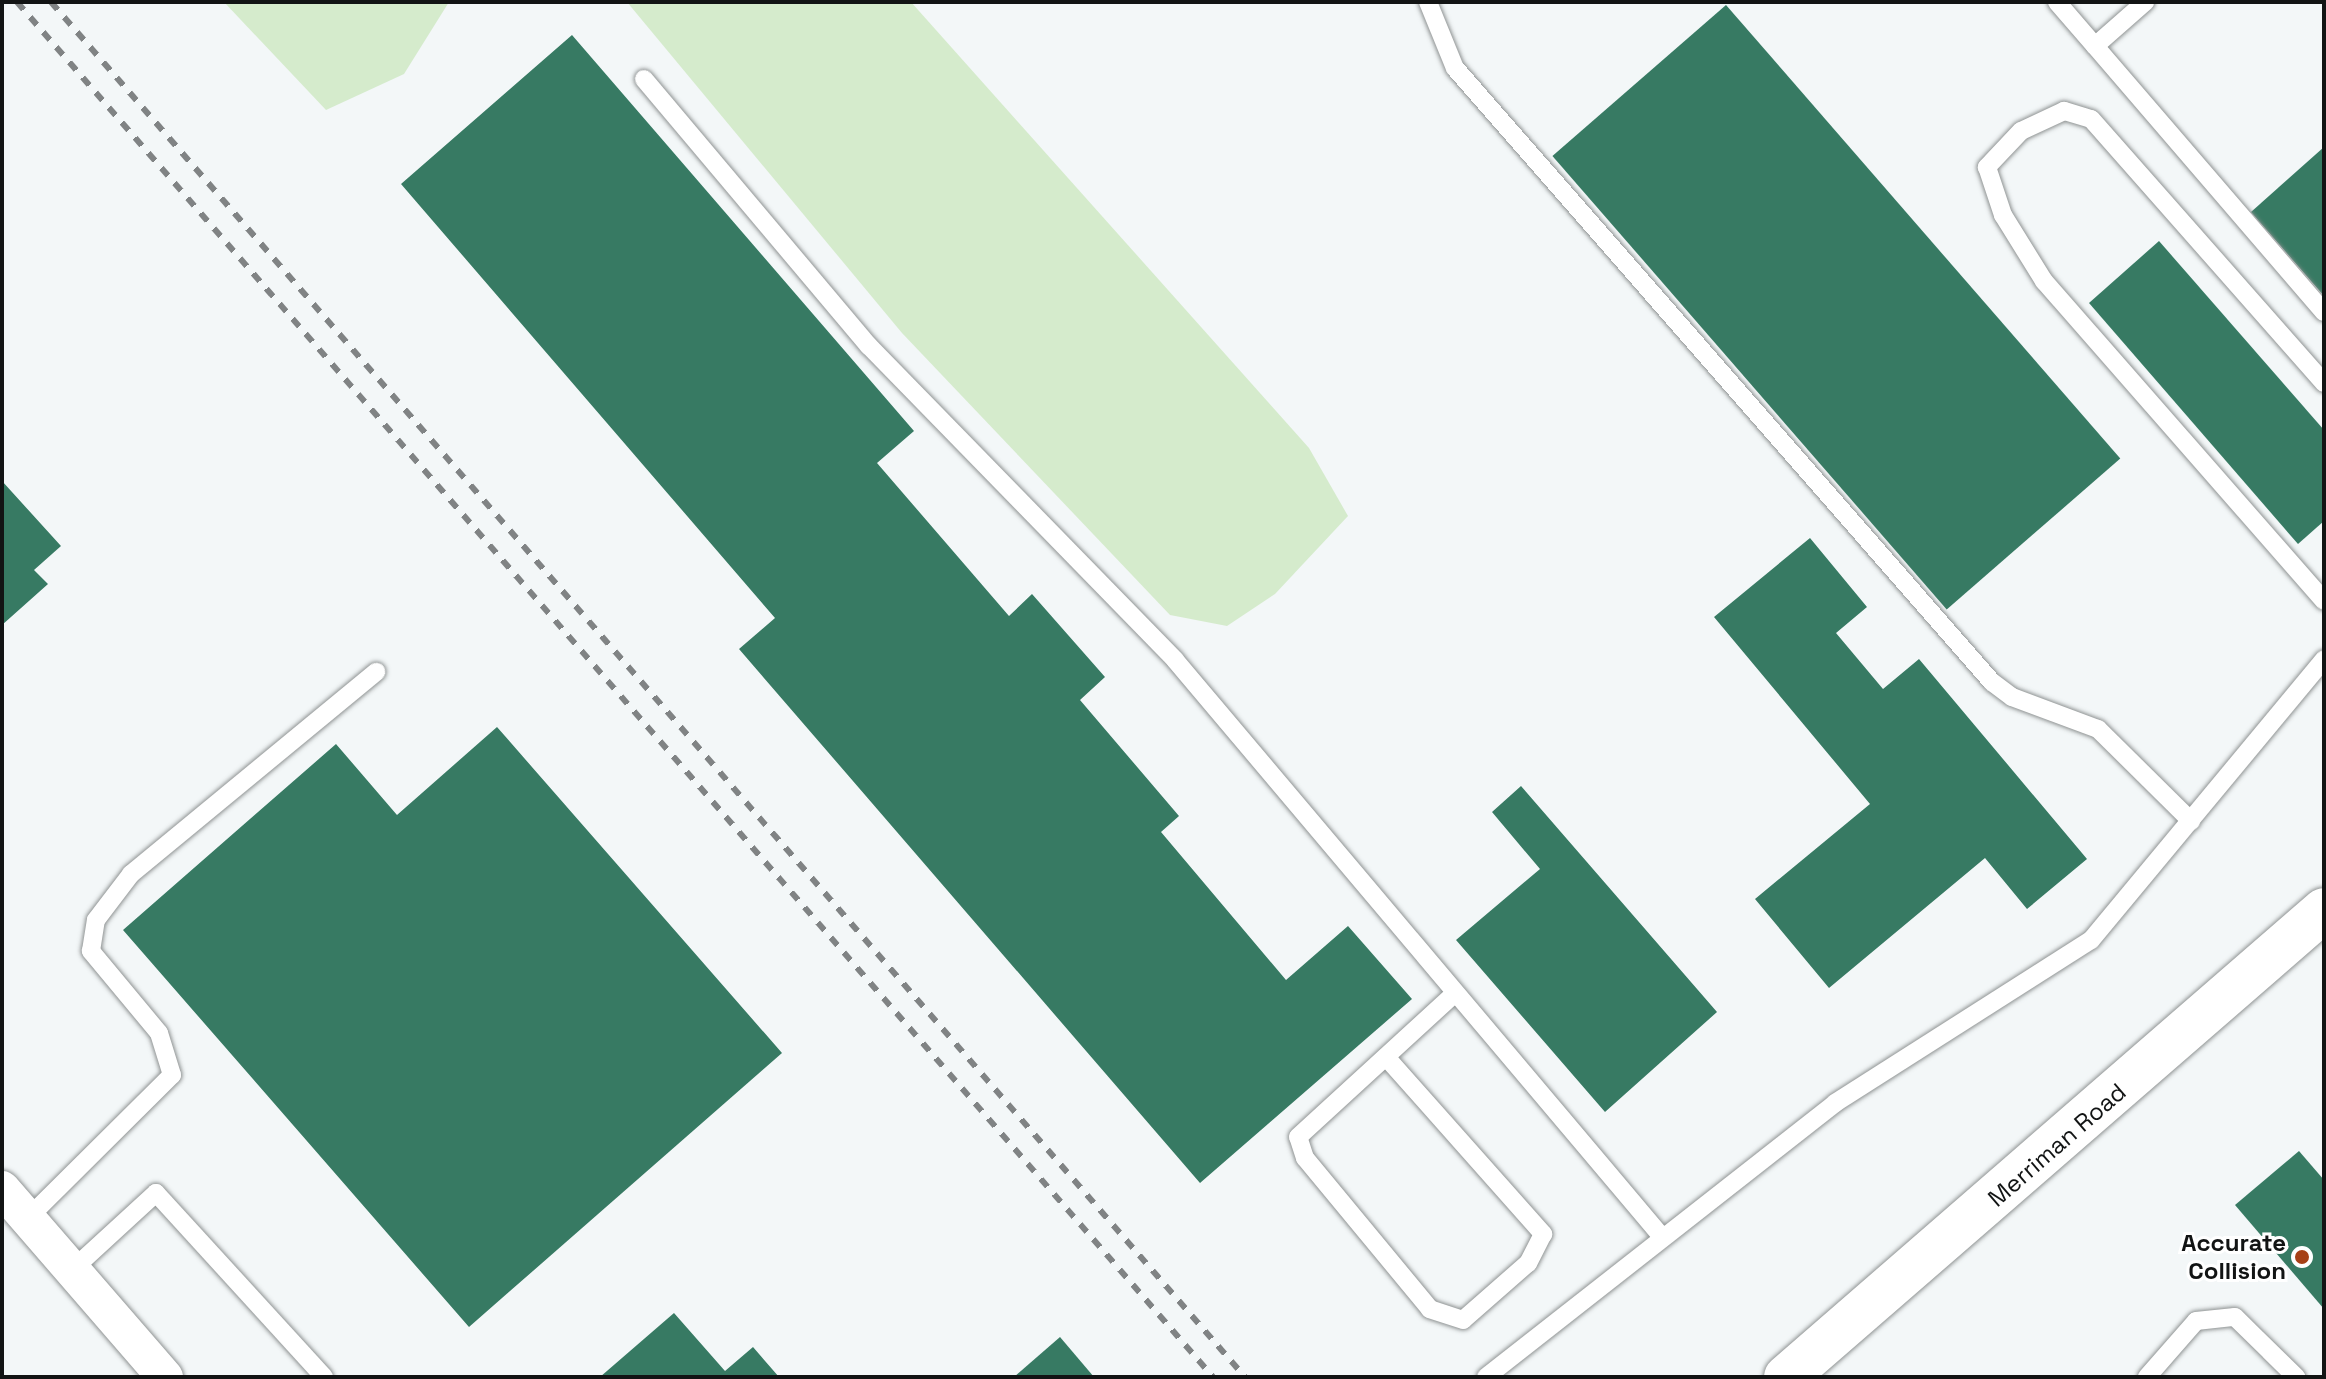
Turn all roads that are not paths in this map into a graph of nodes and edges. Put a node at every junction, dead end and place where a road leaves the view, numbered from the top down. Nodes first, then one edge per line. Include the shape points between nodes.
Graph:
1 (1428, 2) edge
2 (2057, 2) edge
3 (2145, 2) edge
4 (2095, 46) junction
5 (644, 79) dead end
6 (2324, 312) edge
7 (2324, 383) edge
8 (2324, 601) edge
9 (2324, 659) edge
10 (376, 672) dead end
11 (2191, 821) junction
12 (2319, 925) edge
13 (1455, 993) junction
14 (1386, 1057) junction
15 (2, 1189) edge
16 (28, 1218) junction
17 (1663, 1238) junction
18 (72, 1270) junction
19 (165, 1377) edge
20 (324, 1377) edge
21 (1486, 1377) edge
22 (1786, 1377) edge
23 (2147, 1377) edge
24 (2296, 1377) edge

1 - 11 lane via 1455,68 1992,682 2012,697 2098,729
2 - 4 lane
3 - 4 lane
4 - 6 lane
5 - 13 lane via 869,346 1175,660
7 - 8 lane via 2091,119 2064,111 2021,131 1987,167 2003,215 2044,281
9 - 11 lane
10 - 16 lane via 131,874 96,920 91,951 159,1033 172,1075
11 - 17 lane via 2091,940 1835,1103
12 - 22 main road, Merriman Road
13 - 14 lane
13 - 17 lane
14 - 14 lane via 1298,1137 1305,1158 1430,1309 1463,1320 1528,1263 1543,1234
15 - 16 street
16 - 18 street
17 - 21 lane
18 - 19 street
18 - 20 lane via 156,1193
23 - 24 lane via 2196,1321 2235,1317

